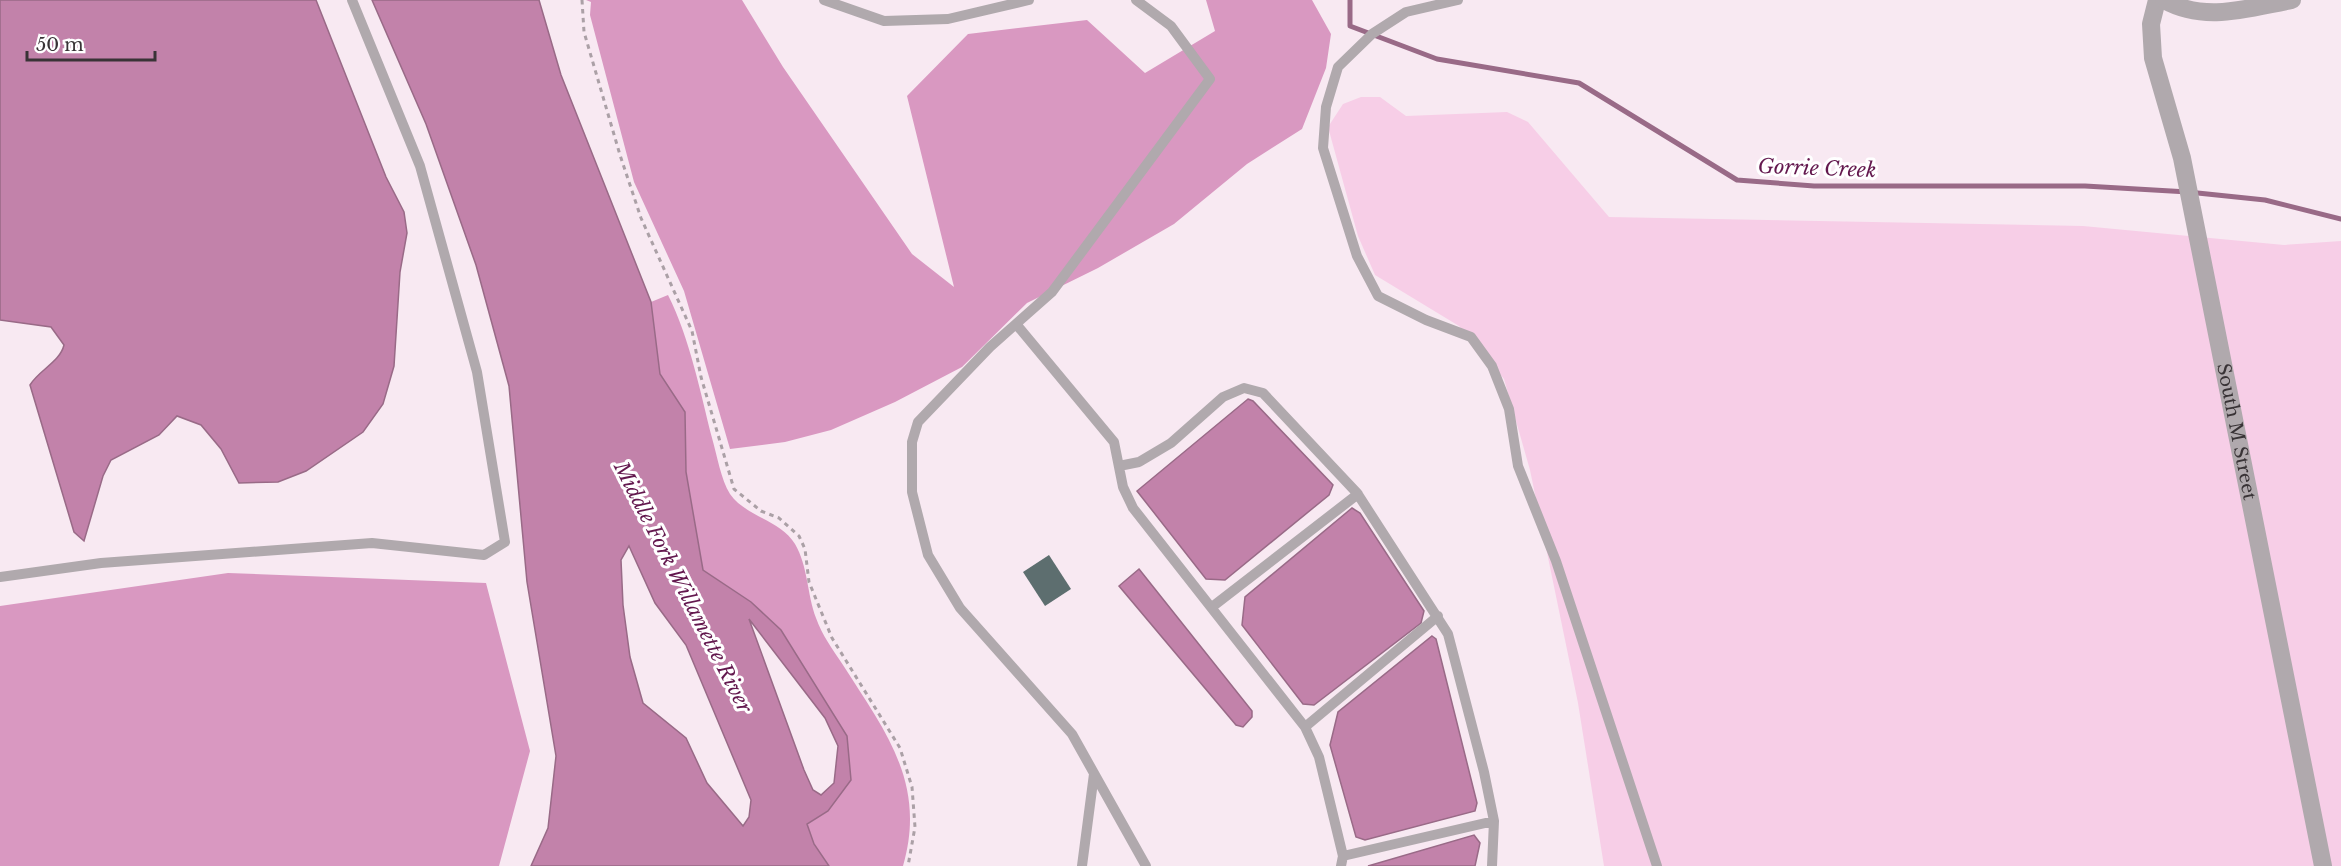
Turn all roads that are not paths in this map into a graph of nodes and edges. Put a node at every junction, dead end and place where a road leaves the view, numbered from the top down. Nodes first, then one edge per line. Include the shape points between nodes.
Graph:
1 (352, 0) edge
2 (824, 0) edge
3 (1029, 0) edge
4 (1136, 0) edge
5 (1458, 0) edge
6 (2157, 0) edge
7 (2164, 0) edge
8 (2292, 0) edge
9 (1016, 324) junction
10 (1119, 466) junction
11 (1358, 494) junction
12 (0, 577) edge
13 (1212, 607) junction
14 (1438, 616) junction
15 (1305, 727) junction
16 (1094, 774) junction
17 (1494, 821) junction
18 (1342, 861) edge
19 (1082, 866) edge
20 (1146, 866) edge
21 (1492, 866) edge
22 (1657, 866) edge
23 (2323, 866) edge

1 - 12 lane via 424,177 477,372 505,542 484,555 372,543 101,563
2 - 3 lane via 884,21 948,19
4 - 9 lane via 1171,26 1210,79 1052,292
5 - 22 lane via 1406,12 1378,29 1338,67 1326,107 1323,148 1357,256 1378,296 1471,337 1492,366 1509,409 1518,466 1556,561
6 - 23 street, South M Street via 2151,24 2154,58 2182,158
7 - 8 street via 2202,14
9 - 10 lane via 1114,442
9 - 16 lane via 918,422 912,442 912,492 928,555 960,608 1072,734
10 - 11 lane via 1139,462 1171,443 1223,397 1244,388 1263,393
10 - 13 lane via 1133,508
11 - 13 lane
11 - 14 lane
13 - 15 lane
14 - 15 lane
14 - 17 lane via 1448,634
15 - 18 lane via 1320,757
16 - 19 lane
16 - 20 lane
17 - 18 lane
17 - 21 lane

